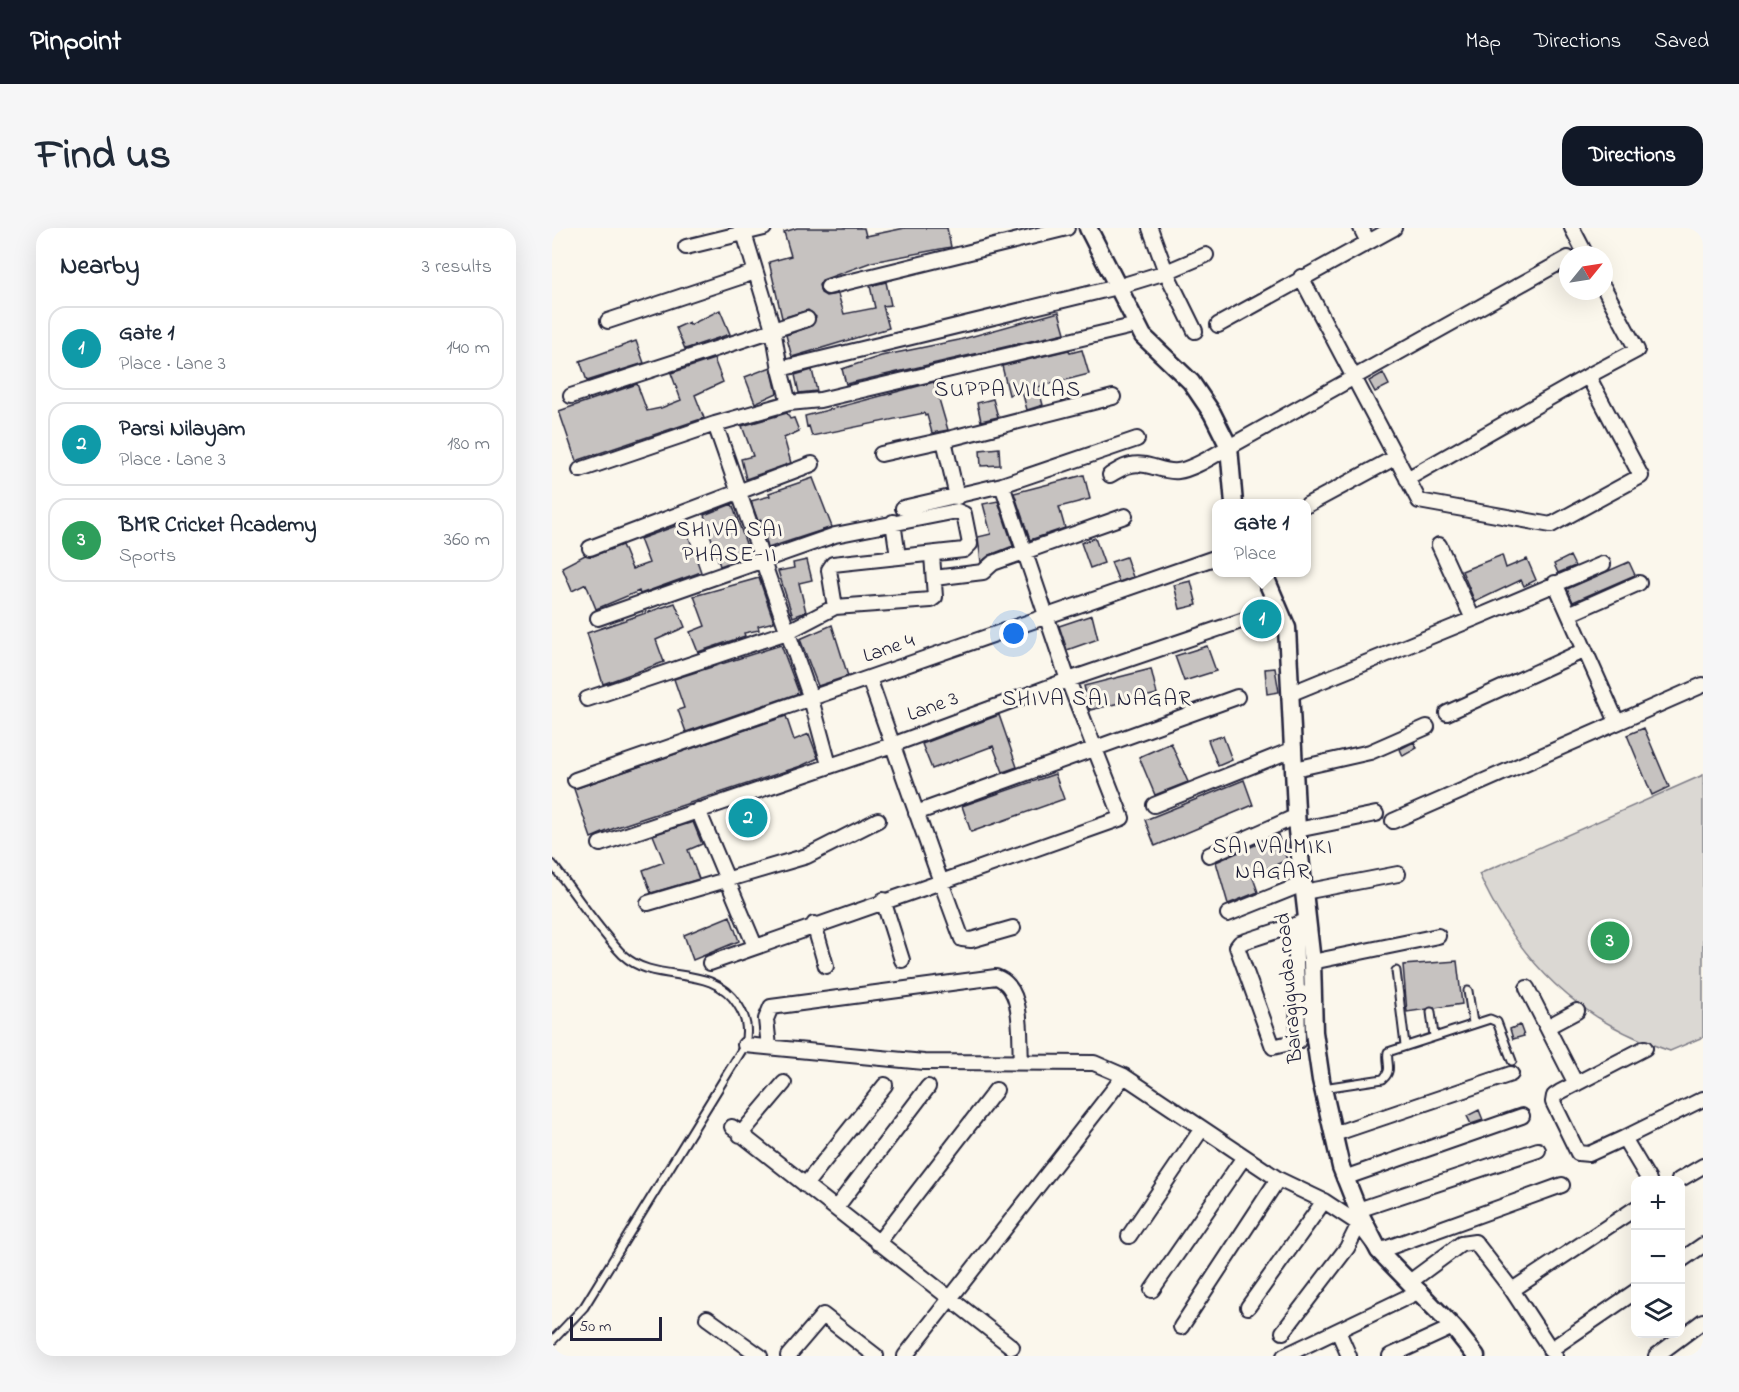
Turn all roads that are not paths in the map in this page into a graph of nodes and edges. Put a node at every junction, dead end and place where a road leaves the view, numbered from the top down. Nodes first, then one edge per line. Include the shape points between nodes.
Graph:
1 (764, 228) edge
2 (1067, 228) edge
3 (1088, 228) edge
4 (1150, 228) edge
5 (1361, 228) edge
6 (1394, 228) edge
7 (1572, 228) edge
8 (744, 233) junction
9 (1368, 242) junction
10 (1578, 246) edge
11 (686, 248) dead end
12 (1206, 255) dead end
13 (1559, 263) edge
14 (755, 272) junction
15 (1166, 272) junction
16 (1301, 277) junction
17 (828, 287) dead end
18 (1117, 287) junction
19 (1610, 300) edge
20 (807, 318) dead end
21 (608, 321) dead end
22 (1137, 325) junction
23 (1218, 325) dead end
24 (773, 329) junction
25 (1195, 331) dead end
26 (780, 369) junction
27 (1588, 376) junction
28 (1354, 378) junction
29 (571, 396) dead end
30 (1113, 397) dead end
31 (789, 403) junction
32 (715, 424) junction
33 (1137, 439) dead end
34 (944, 440) junction
35 (1229, 447) junction
36 (881, 454) dead end
37 (1396, 457) junction
38 (812, 464) dead end
39 (580, 470) dead end
40 (1110, 474) dead end
41 (1407, 479) junction
42 (1002, 484) junction
43 (737, 492) junction
44 (957, 497) junction
45 (1234, 499) edge
46 (1311, 503) edge
47 (903, 508) dead end
48 (1125, 516) dead end
49 (893, 522) junction
50 (1438, 545) dead end
51 (591, 548) dead end
52 (1025, 554) junction
53 (932, 555) junction
54 (898, 557) junction
55 (1212, 559) edge
56 (762, 561) junction
57 (1603, 564) dead end
58 (1265, 577) edge
59 (934, 578) junction
60 (1555, 583) junction
61 (1639, 583) dead end
62 (835, 607) junction
63 (1280, 608) junction
64 (1569, 614) junction
65 (1046, 616) junction
66 (598, 618) dead end
67 (1473, 620) junction
68 (787, 632) junction
69 (1585, 650) junction
70 (869, 678) junction
71 (1068, 680) junction
72 (1703, 685) edge
73 (1292, 693) junction
74 (1237, 697) dead end
75 (587, 699) dead end
76 (811, 699) junction
77 (1447, 713) dead end
78 (1617, 722) junction
79 (1427, 727) dead end
80 (892, 745) junction
81 (1095, 748) junction
82 (1294, 749) junction
83 (829, 765) junction
84 (1295, 769) junction
85 (575, 780) dead end
86 (1154, 805) dead end
87 (698, 810) junction
88 (916, 813) junction
89 (1376, 814) dead end
90 (878, 820) dead end
91 (1393, 821) dead end
92 (1297, 823) junction
93 (600, 844) dead end
94 (1209, 855) dead end
95 (552, 864) edge
96 (1398, 874) dead end
97 (726, 880) junction
98 (941, 882) junction
99 (1304, 888) junction
100 (883, 900) junction
101 (648, 903) dead end
102 (1228, 914) dead end
103 (1301, 923) junction
104 (814, 924) junction
105 (1013, 928) dead end
106 (1438, 936) dead end
107 (755, 946) junction
108 (902, 960) dead end
109 (1311, 962) junction
110 (710, 963) dead end
111 (826, 966) dead end
112 (1396, 971) dead end
113 (1527, 988) dead end
114 (1468, 991) dead end
115 (1305, 994) junction
116 (1577, 1011) dead end
117 (1431, 1012) dead end
118 (1473, 1023) junction
119 (1547, 1027) junction
120 (1434, 1036) junction
121 (745, 1045) junction
122 (1405, 1045) junction
123 (769, 1047) junction
124 (1645, 1048) dead end
125 (1021, 1062) junction
126 (1512, 1068) joint
127 (1124, 1076) junction
128 (784, 1083) dead end
129 (1576, 1084) junction
130 (885, 1085) dead end
131 (928, 1087) dead end
132 (1323, 1088) junction
133 (996, 1090) dead end
134 (1703, 1099) edge
135 (1522, 1116) dead end
136 (1201, 1130) junction
137 (1334, 1134) junction
138 (1624, 1138) junction
139 (1538, 1150) dead end
140 (1244, 1157) junction
141 (1703, 1166) edge
142 (1647, 1176) edge
143 (1685, 1176) edge
144 (1344, 1178) junction
145 (1278, 1179) junction
146 (805, 1185) junction
147 (1562, 1185) dead end
148 (1324, 1201) junction
149 (836, 1208) junction
150 (1631, 1211) edge
151 (1359, 1217) junction
152 (1129, 1236) dead end
153 (878, 1244) junction
154 (1703, 1245) edge
155 (1379, 1251) junction
156 (1685, 1258) edge
157 (1416, 1286) junction
158 (1152, 1290) dead end
159 (1512, 1290) junction
160 (1631, 1294) edge
161 (949, 1300) junction
162 (1248, 1306) dead end
163 (707, 1318) dead end
164 (1703, 1321) edge
165 (1453, 1326) junction
166 (1181, 1327) dead end
167 (1338, 1331) junction
168 (1283, 1332) dead end
169 (552, 1341) edge
170 (1012, 1347) dead end
171 (1552, 1353) edge
172 (760, 1356) edge
173 (788, 1356) edge
174 (876, 1356) edge
175 (905, 1356) edge
176 (1284, 1356) edge
177 (1349, 1356) edge
178 (1389, 1356) edge
179 (1476, 1356) edge
180 (1656, 1356) edge

1 - 8 street
2 - 17 street
3 - 18 street
4 - 15 street
5 - 9 street
6 - 9 street
7 - 10 street
8 - 11 street
8 - 14 street
9 - 16 street
12 - 15 street
13 - 28 street
14 - 21 street
14 - 24 street
15 - 18 street
15 - 25 street
16 - 23 street
16 - 28 street
18 - 22 street
18 - 26 street
19 - 27 street via 1637,350
20 - 24 street
22 - 31 street via 845,394
22 - 35 street via 1143,336 1191,382
24 - 26 street
24 - 29 street
26 - 31 street
27 - 41 street
27 - 41 street via 1641,476 1551,525 1419,501
28 - 35 street
28 - 37 street
30 - 34 street
31 - 32 street
32 - 39 street
32 - 43 street
33 - 42 street
34 - 36 street
34 - 44 street
35 - 40 street via 1178,471 1139,464
35 - 45 street
37 - 41 street
37 - 46 street
38 - 43 street
42 - 44 street
42 - 52 street
43 - 51 street
43 - 56 street
44 - 47 street
48 - 52 street
49 - 53 street via 961,510 968,548
49 - 54 street
49 - 56 street via 835,535
50 - 67 street
52 - 59 street via 993,563 983,572
52 - 65 street
53 - 54 street
53 - 59 street
54 - 62 street via 832,564 829,570
55 - 65 street, Lane 4
56 - 66 street
56 - 68 street
57 - 60 street
58 - 63 street, Bairagiguda road
59 - 62 street via 935,597 931,600
60 - 64 street
60 - 67 street
61 - 64 street
62 - 68 street
63 - 71 street, Lane 3
63 - 73 street, Bairagiguda road via 1287,628
64 - 69 street
65 - 70 street, Lane 4
65 - 71 street
67 - 73 street
68 - 75 street
68 - 76 street
69 - 77 street
69 - 78 street
70 - 76 street, Lane 4
70 - 80 street
71 - 80 street, Lane 3
71 - 81 street
72 - 78 street
73 - 82 street, Bairagiguda road
74 - 81 street
76 - 83 street
76 - 85 street, Lane 4
78 - 91 street
79 - 84 street via 1370,752
80 - 83 street, Lane 3
80 - 88 street
81 - 88 street
81 - 98 street via 1122,818
82 - 84 street, Bairagiguda road
82 - 86 street
83 - 87 street, Lane 3
84 - 92 street, Bairagiguda road
87 - 93 street, Lane 3
87 - 97 street
88 - 98 street
89 - 92 street
90 - 97 street via 807,856
92 - 94 street
92 - 99 street, Bairagiguda road
95 - 121 lane via 624,955 650,969 702,978 734,998 748,1029
96 - 99 street
97 - 101 street
97 - 107 street
98 - 100 street
98 - 105 street via 962,939
99 - 102 street
99 - 103 street, Bairagiguda road
100 - 104 street
100 - 108 street
103 - 109 street, Bairagiguda road
103 - 115 street
103 - 115 street via 1237,947 1273,1047 1299,1038
104 - 107 street
104 - 111 street
106 - 109 street
107 - 110 street
109 - 115 street, Bairagiguda road
112 - 122 lane
113 - 119 street
114 - 118 lane
115 - 132 street, Bairagiguda road
116 - 119 street
117 - 120 lane
118 - 120 lane
118 - 126 lane via 1490,1018 1497,1022
119 - 129 street
120 - 122 lane
121 - 123 street
121 - 169 lane via 584,1307
122 - 132 lane via 1388,1052 1389,1074 1383,1079
123 - 125 street via 924,1062
123 - 125 street via 766,1019 771,1007 996,976 1006,980 1015,993
124 - 129 street
125 - 127 street via 1094,1063
126 - 137 street
127 - 136 street
127 - 161 street
128 - 146 street via 736,1131
129 - 138 street via 1554,1096 1553,1102 1578,1153 1588,1154
130 - 146 street
131 - 149 street
132 - 137 street, Bairagiguda road
133 - 153 street
134 - 138 street
135 - 144 street
136 - 140 street
136 - 152 street
137 - 144 street, Bairagiguda road
138 - 142 street
139 - 151 street
140 - 145 street
140 - 158 street
141 - 143 street
144 - 151 street, Bairagiguda road
145 - 148 street
145 - 166 street
146 - 149 street
147 - 155 street
148 - 151 street
148 - 162 street
149 - 153 street
150 - 159 street
151 - 155 street, Bairagiguda road
151 - 168 street via 1347,1248
153 - 161 street
154 - 156 street
155 - 157 street, Bairagiguda road
157 - 159 street via 1461,1244 1470,1242 1478,1246
157 - 165 street, Bairagiguda road
157 - 167 street
159 - 171 street
160 - 171 street
161 - 170 street
161 - 175 street
163 - 172 street
164 - 180 street
165 - 178 street
165 - 179 street, Bairagiguda road
167 - 176 street
167 - 177 street
173 - 174 street via 823,1315

